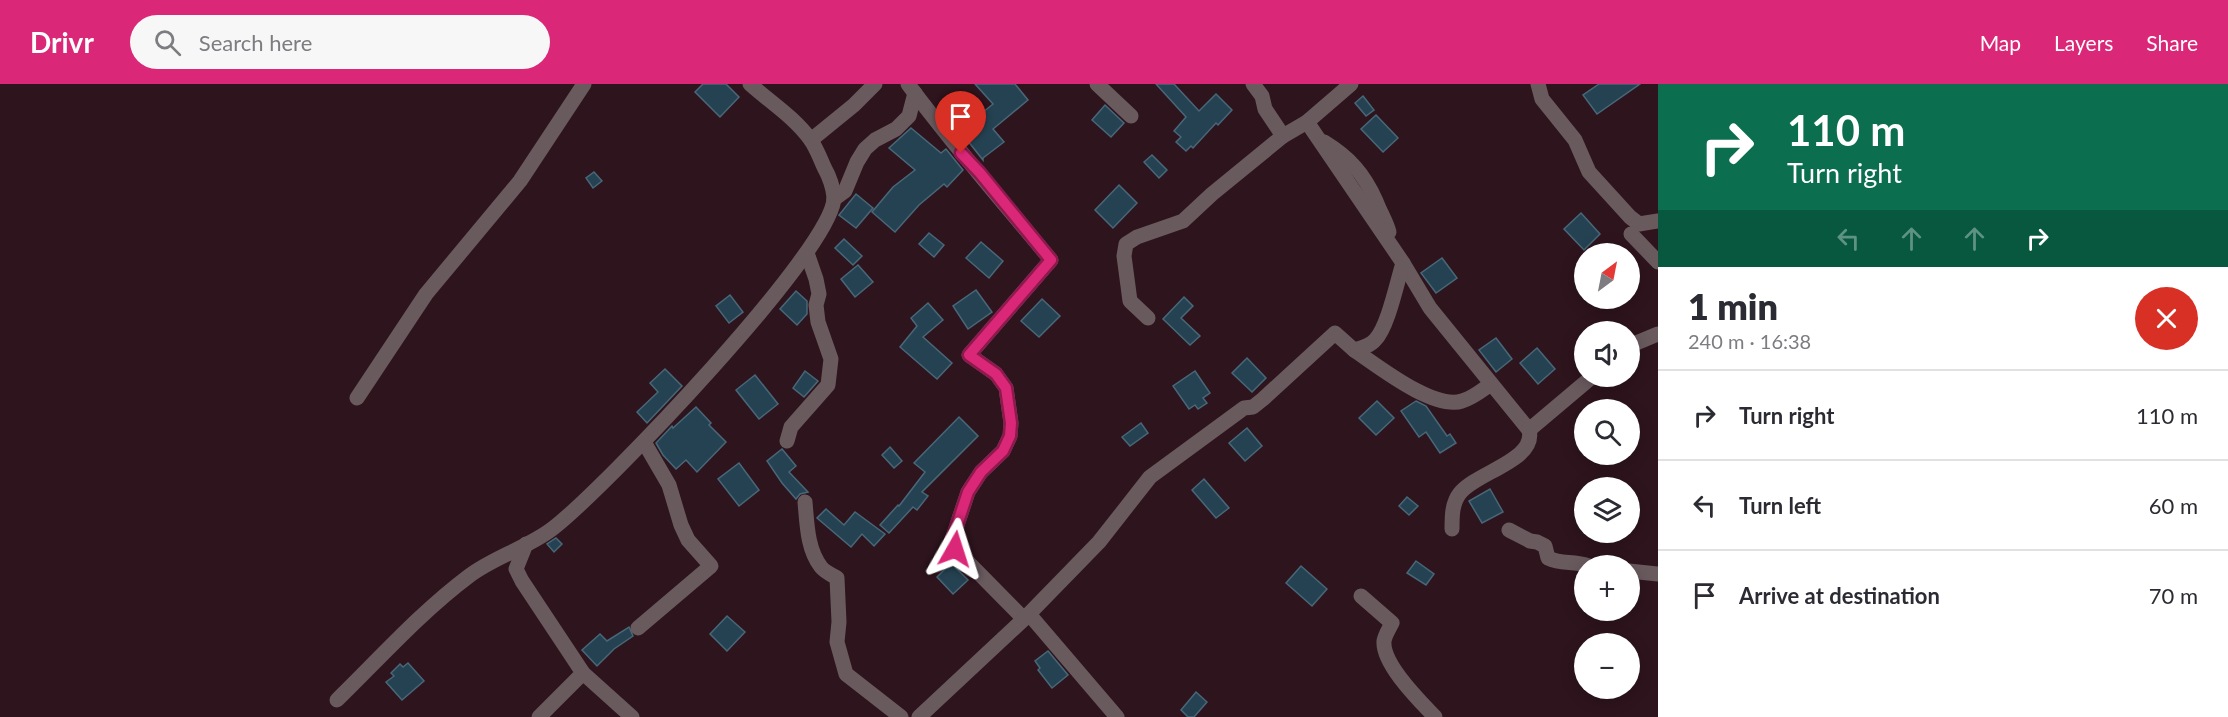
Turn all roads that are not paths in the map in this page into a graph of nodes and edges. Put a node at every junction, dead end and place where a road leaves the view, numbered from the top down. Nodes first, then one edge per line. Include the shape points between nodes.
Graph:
1 (584, 84) edge
2 (750, 84) edge
3 (875, 84) edge
4 (1097, 84) edge
5 (1253, 84) edge
6 (1351, 84) edge
7 (1538, 84) edge
8 (912, 88) edge
9 (1131, 116) dead end
10 (1307, 122) junction
11 (1284, 136) junction
12 (811, 140) junction
13 (834, 199) junction
14 (1658, 220) edge
15 (1631, 234) dead end
16 (807, 253) junction
17 (1658, 262) edge
18 (1403, 263) junction
19 (1148, 318) dead end
20 (1658, 334) edge
21 (1640, 341) edge
22 (1354, 350) junction
23 (1491, 384) junction
24 (1580, 387) edge
25 (357, 398) dead end
26 (1528, 430) junction
27 (787, 441) dead end
28 (644, 442) junction
29 (805, 502) dead end
30 (1452, 529) dead end
31 (1509, 530) dead end
32 (526, 544) junction
33 (1574, 561) edge
34 (1640, 572) edge
35 (1658, 574) edge
36 (1361, 596) dead end
37 (1026, 617) junction
38 (638, 628) dead end
39 (583, 673) junction
40 (337, 700) dead end
41 (539, 717) edge
42 (632, 717) edge
43 (901, 717) edge
44 (919, 717) edge
45 (1117, 717) edge
46 (1435, 717) edge

1 - 25 street via 520,181 426,294
2 - 12 street
3 - 12 street
4 - 9 street
5 - 11 street
6 - 10 street
7 - 14 street via 1542,99 1575,140 1589,172 1639,224
8 - 13 street via 909,116 865,149 845,191
8 - 37 street via 944,133 1051,260 969,355 996,374 1006,388 1010,436 1003,451 981,472 968,492 952,540 955,549
10 - 11 street
10 - 18 street
11 - 19 street via 1182,221 1125,244 1130,301
12 - 13 street
13 - 16 street via 826,223
15 - 17 street
16 - 27 street via 819,294 818,322 831,359 828,385 791,427
16 - 28 street via 718,361
18 - 22 street via 1381,332 1375,341
18 - 23 street via 1430,308
20 - 21 street
22 - 23 street via 1397,379 1448,403 1462,401
22 - 37 street via 1335,333 1253,407 1244,408 1150,477 1099,542
23 - 26 street
24 - 26 street
26 - 30 street via 1531,438 1520,455 1461,492 1455,502
28 - 32 street via 552,530
28 - 38 street via 669,485 688,540 711,566
29 - 43 street via 807,531 815,557 822,569 837,578 837,642 846,674
31 - 33 street via 1545,546 1548,558
32 - 39 street via 516,569
32 - 40 street via 470,575
34 - 35 street
36 - 46 street via 1392,623 1384,640 1386,656
37 - 44 street
37 - 45 street
39 - 41 street
39 - 42 street

